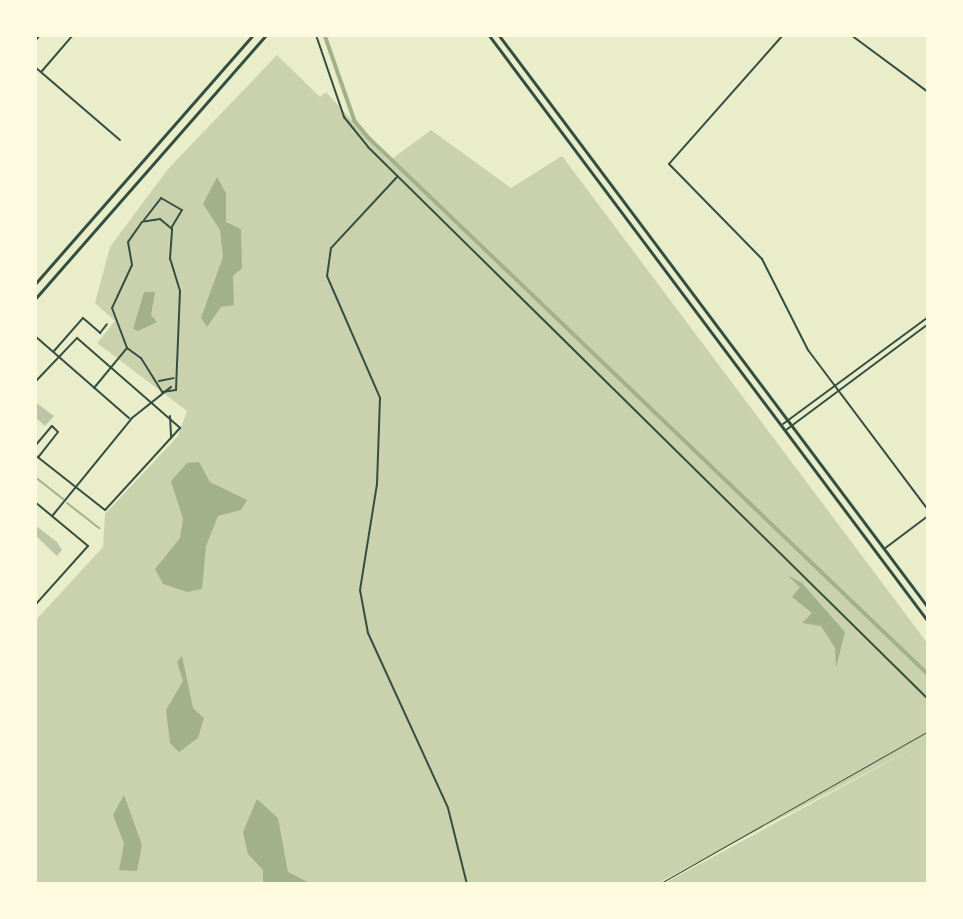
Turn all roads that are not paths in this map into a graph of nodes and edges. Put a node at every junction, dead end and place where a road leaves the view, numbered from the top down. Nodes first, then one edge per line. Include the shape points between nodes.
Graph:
1 (40, 35) edge
2 (73, 35) edge
3 (253, 35) edge
4 (266, 35) edge
5 (316, 35) edge
6 (489, 35) edge
7 (499, 35) edge
8 (783, 35) edge
9 (850, 35) edge
10 (35, 41) edge
11 (35, 67) edge
12 (42, 72) junction
13 (928, 92) edge
14 (120, 140) dead end
15 (398, 176) junction
16 (144, 221) junction
17 (171, 228) junction
18 (35, 284) edge
19 (35, 299) edge
20 (928, 317) edge
21 (107, 324) dead end
22 (928, 324) edge
23 (35, 336) edge
24 (127, 348) junction
25 (53, 352) junction
26 (58, 356) junction
27 (112, 367) junction
28 (174, 378) junction
29 (158, 381) junction
30 (35, 382) edge
31 (835, 386) junction
32 (171, 387) dead end
33 (94, 388) junction
34 (839, 391) junction
35 (165, 394) junction
36 (157, 404) junction
37 (169, 415) junction
38 (131, 420) junction
39 (788, 420) junction
40 (781, 425) junction
41 (792, 425) junction
42 (785, 430) junction
43 (171, 440) junction
44 (35, 446) edge
45 (36, 456) edge
46 (75, 488) junction
47 (35, 502) edge
48 (928, 510) edge
49 (52, 516) junction
50 (928, 516) edge
51 (884, 549) junction
52 (35, 606) edge
53 (928, 607) edge
54 (928, 621) edge
55 (928, 699) edge
56 (467, 884) edge

1 - 10 street
2 - 12 street
3 - 18 main road
4 - 19 main road
5 - 15 street via 344,117
6 - 40 main road
7 - 39 main road
8 - 31 street via 669,164 762,259 808,350
9 - 13 street
11 - 12 street
12 - 14 street
15 - 55 street
15 - 56 street via 331,248 327,276 380,398 377,484 359,590 368,633 448,808
16 - 17 street via 160,219
16 - 17 street via 161,198 182,210
16 - 24 street via 128,242 132,265 113,308
17 - 28 street via 170,259 180,291
20 - 31 street
21 - 25 street via 100,333 83,318
22 - 34 street
23 - 25 street
24 - 27 street
24 - 29 street
25 - 26 street
26 - 27 street via 77,338
26 - 30 street
26 - 33 street
27 - 33 street
27 - 36 street
28 - 29 street
28 - 35 street via 175,392
29 - 35 street
31 - 34 street
31 - 39 street
32 - 35 street
33 - 38 street
34 - 41 street
34 - 48 street
35 - 36 street
36 - 37 street
36 - 38 street
37 - 43 street
37 - 43 street via 180,426
38 - 46 street
39 - 40 street
39 - 41 main road
40 - 42 main road
41 - 42 street
41 - 51 main road
42 - 54 main road
43 - 46 street via 108,509
44 - 45 street via 51,426 58,432
45 - 46 street
46 - 49 street
47 - 49 street
49 - 52 street via 88,546
50 - 51 street
51 - 53 main road

